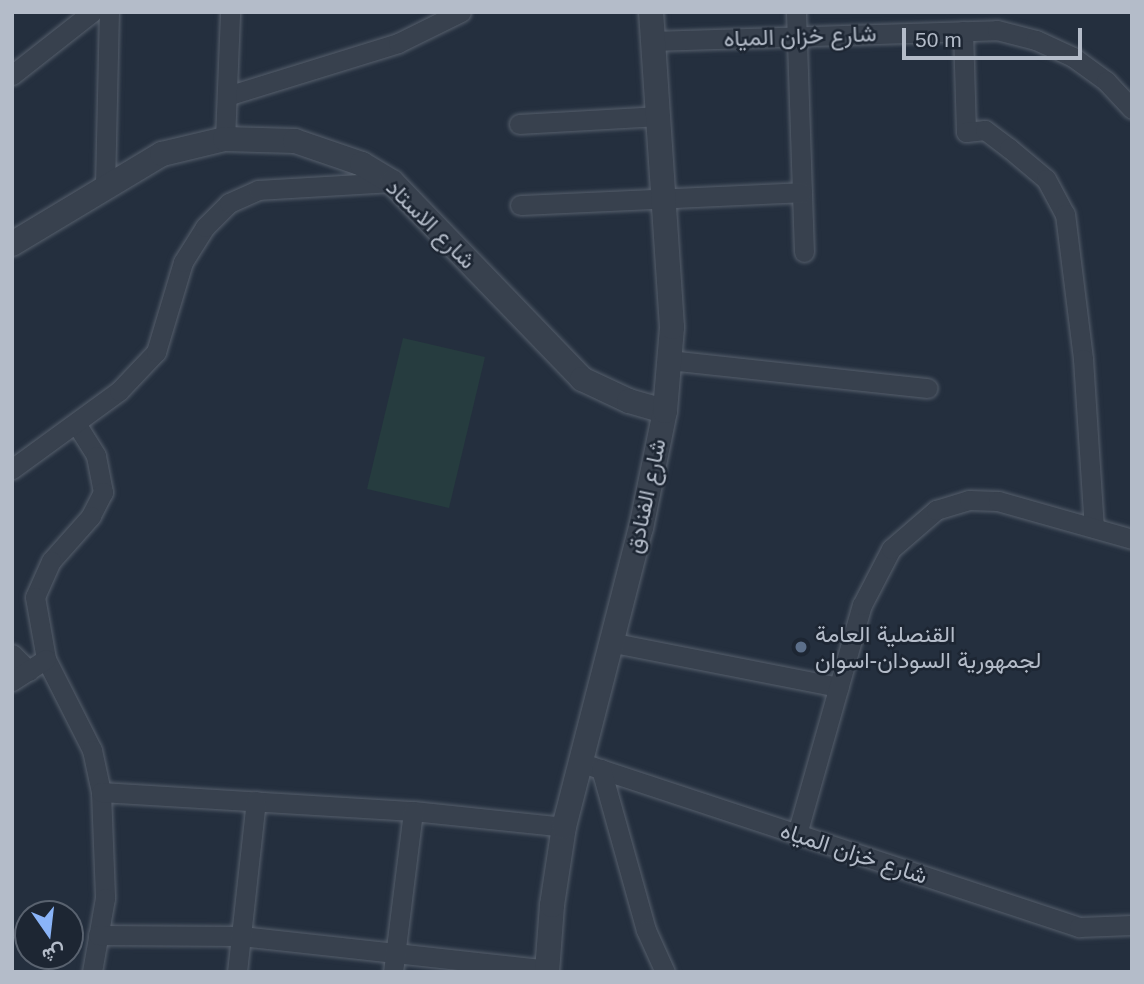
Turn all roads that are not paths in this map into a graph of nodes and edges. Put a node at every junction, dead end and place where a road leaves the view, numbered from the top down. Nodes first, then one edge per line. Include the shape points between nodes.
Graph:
1 (109, 12) edge
2 (230, 12) edge
3 (461, 12) edge
4 (651, 12) edge
5 (796, 12) edge
6 (82, 15) edge
7 (963, 31) junction
8 (797, 36) junction
9 (652, 41) junction
10 (12, 75) edge
11 (227, 96) junction
12 (1132, 108) edge
13 (659, 116) junction
14 (519, 124) dead end
15 (225, 139) junction
16 (392, 182) junction
17 (105, 186) junction
18 (802, 192) junction
19 (665, 197) junction
20 (520, 205) dead end
21 (12, 244) edge
22 (804, 252) dead end
23 (669, 360) junction
24 (927, 388) dead end
25 (664, 411) junction
26 (78, 425) junction
27 (12, 469) edge
28 (1094, 528) junction
29 (1132, 539) edge
30 (609, 642) junction
31 (12, 654) edge
32 (46, 659) junction
33 (21, 676) edge
34 (839, 687) junction
35 (590, 765) junction
36 (101, 792) junction
37 (256, 801) junction
38 (414, 811) junction
39 (564, 827) junction
40 (797, 834) junction
41 (1132, 925) edge
42 (98, 935) junction
43 (241, 936) junction
44 (394, 964) edge
45 (547, 971) edge
46 (92, 972) edge
47 (237, 972) edge
48 (665, 972) edge

1 - 17 street
2 - 11 street
3 - 11 street via 398,43
4 - 9 street, شارع الفنادق
5 - 8 street
6 - 10 street
7 - 8 street, شارع خزان المياه
7 - 12 street, شارع خزان المياه via 997,30 1036,40 1084,65
7 - 28 street via 966,132 985,130 1046,179 1065,215 1083,359
8 - 9 street, شارع خزان المياه
8 - 18 street
9 - 13 street, شارع الفنادق
11 - 15 street
13 - 14 street
13 - 19 street, شارع الفنادق
15 - 16 street, شارع الاستاد via 260,138 318,147
15 - 17 street, شارع الاستاد via 162,154
16 - 25 street, شارع الاستاد via 582,379
16 - 26 street via 258,190 229,203 205,228 183,262 156,352
17 - 21 street, شارع الاستاد
18 - 19 street
18 - 22 street
19 - 20 street
19 - 23 street, شارع الفنادق via 672,327
23 - 24 street
23 - 25 street, شارع الفنادق
25 - 30 street, شارع الفنادق via 641,528
26 - 27 street
26 - 32 street via 96,456 104,478 103,492 91,516 40,579 35,597
28 - 29 street
28 - 34 street via 998,500 969,500 936,510 891,550 862,605
30 - 34 street
30 - 35 street, شارع الفنادق
31 - 33 street
32 - 33 street
32 - 36 street via 92,750
34 - 40 street
35 - 39 street, شارع الفنادق
35 - 40 street, شارع خزان المياه
35 - 48 street via 646,930
36 - 37 street
36 - 42 street via 105,898
37 - 38 street
37 - 43 street
38 - 39 street
38 - 44 street
39 - 45 street, شارع الفنادق
40 - 41 street, شارع خزان المياه via 1079,927
42 - 43 street
42 - 46 street
43 - 44 street
43 - 47 street
44 - 45 street

